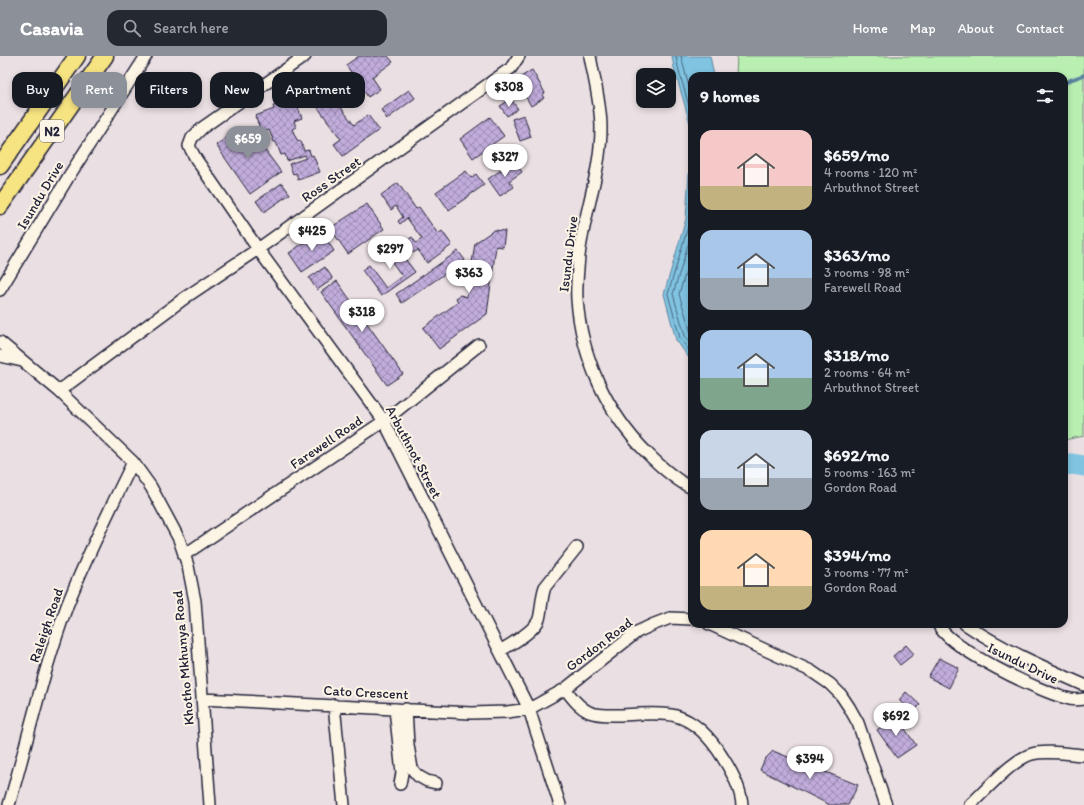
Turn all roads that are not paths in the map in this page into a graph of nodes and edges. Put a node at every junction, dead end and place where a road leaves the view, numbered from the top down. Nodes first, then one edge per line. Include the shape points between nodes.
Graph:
1 (77, 56) edge
2 (105, 56) edge
3 (146, 56) edge
4 (305, 56) edge
5 (519, 56) edge
6 (590, 56) edge
7 (0, 166) edge
8 (0, 206) edge
9 (258, 249) junction
10 (0, 290) edge
11 (0, 342) edge
12 (480, 345) dead end
13 (0, 356) edge
14 (24, 362) junction
15 (59, 390) junction
16 (384, 421) junction
17 (133, 462) junction
18 (688, 485) edge
19 (577, 547) dead end
20 (184, 555) junction
21 (688, 619) edge
22 (718, 628) edge
23 (941, 628) edge
24 (971, 628) edge
25 (500, 651) junction
26 (1084, 685) edge
27 (565, 689) junction
28 (202, 699) junction
29 (1084, 699) edge
30 (334, 706) junction
31 (400, 709) junction
32 (529, 709) junction
33 (1084, 755) edge
34 (436, 783) dead end
35 (400, 784) dead end
36 (9, 805) edge
37 (210, 805) edge
38 (344, 805) edge
39 (560, 805) edge
40 (742, 805) edge
41 (886, 805) edge
42 (970, 805) edge

1 - 7 highway, N2
2 - 8 highway, N2
3 - 10 street, Isundu Drive
4 - 9 street, Arbuthnot Street via 206,125 196,134 189,146
5 - 9 street, Ross Street via 511,68
6 - 18 street, Isundu Drive via 601,128 579,263 577,297 585,348 605,398 634,440 665,470
9 - 15 street, Ross Street via 186,297
9 - 16 street, Arbuthnot Street
11 - 14 street, Khotho Mkhunya Road
12 - 16 street, Farewell Road
13 - 14 street
14 - 15 street, Khotho Mkhunya Road
15 - 17 street, Khotho Mkhunya Road
16 - 20 street, Farewell Road
16 - 25 street, Arbuthnot Street
17 - 20 street, Khotho Mkhunya Road via 167,514
17 - 36 street, Raleigh Road via 67,606 34,712
19 - 25 street via 545,587 540,616 534,626
20 - 28 street, Khotho Mkhunya Road via 195,601
21 - 27 street, Gordon Road via 670,618 637,632
22 - 41 street via 810,671 841,695 858,723
23 - 29 street, Isundu Drive via 952,640 991,666 1055,695
24 - 26 street, Isundu Drive via 1014,653
25 - 32 street, Arbuthnot Street
27 - 32 street, Gordon Road
27 - 40 street via 578,705 598,715 675,716 694,724 717,749 734,775
28 - 30 street, Cato Crescent
28 - 37 street, Khotho Mkhunya Road
30 - 31 street, Cato Crescent
30 - 38 street
31 - 32 street, Cato Crescent via 471,713
31 - 34 street via 412,769 418,776
31 - 35 street
32 - 39 street, Arbuthnot Street
33 - 42 street via 1032,754 1021,759

